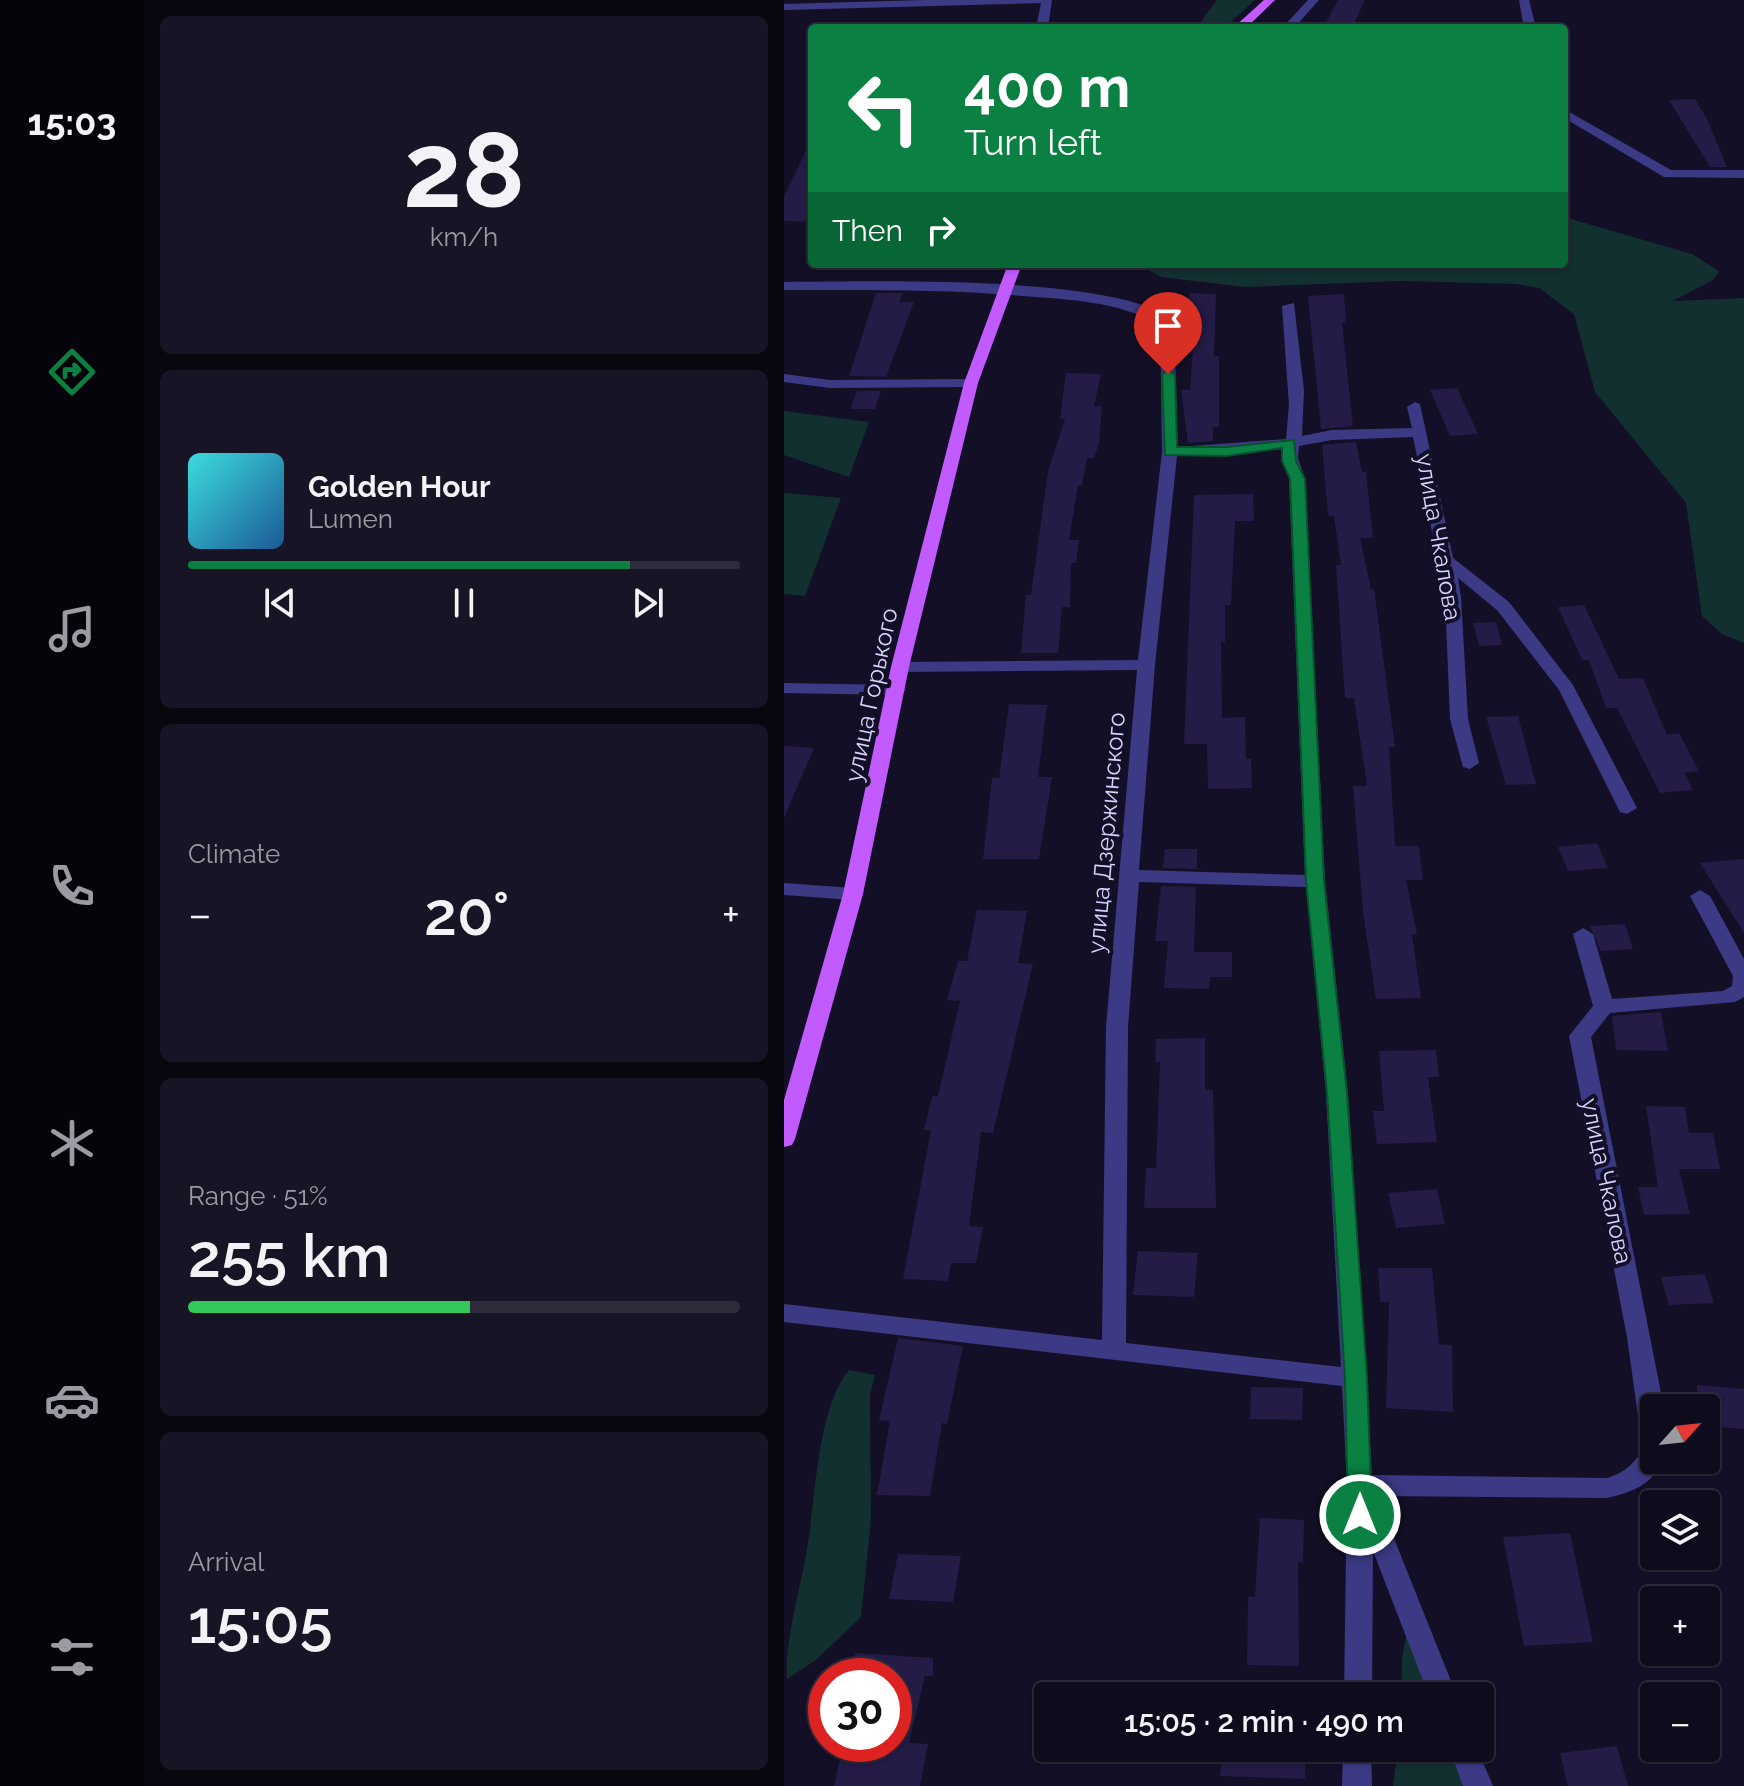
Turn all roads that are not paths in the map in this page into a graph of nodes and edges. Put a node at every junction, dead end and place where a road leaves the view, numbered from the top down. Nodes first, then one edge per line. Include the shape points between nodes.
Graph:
1 (1047, 0) edge
2 (1270, 0) edge
3 (1314, 0) edge
4 (1524, 0) edge
5 (784, 7) edge
6 (1043, 24) edge
7 (1243, 24) edge
8 (1292, 24) edge
9 (1529, 24) edge
10 (1568, 115) edge
11 (1744, 174) edge
12 (1013, 268) edge
13 (784, 286) edge
14 (1005, 289) junction
15 (1289, 306) dead end
16 (784, 378) edge
17 (971, 383) junction
18 (1415, 407) dead end
19 (1420, 432) junction
20 (1289, 443) junction
21 (1170, 452) junction
22 (1446, 560) junction
23 (1146, 665) junction
24 (900, 667) junction
25 (784, 688) edge
26 (897, 690) junction
27 (1470, 763) dead end
28 (1627, 808) dead end
29 (1128, 876) junction
30 (1315, 881) junction
31 (784, 889) edge
32 (853, 894) junction
33 (1700, 896) dead end
34 (1583, 934) dead end
35 (1604, 1007) junction
36 (785, 1127) edge
37 (784, 1313) edge
38 (1114, 1350) junction
39 (1356, 1378) junction
40 (1649, 1394) edge
41 (1643, 1474) edge
42 (1360, 1485) junction
43 (1358, 1682) edge
44 (1437, 1682) edge
45 (1357, 1762) edge
46 (1469, 1762) edge
47 (1357, 1786) edge
48 (1478, 1786) edge

1 - 5 street
1 - 6 street
2 - 7 main road
3 - 8 street
4 - 9 street
10 - 11 street via 1668,174
12 - 14 main road, улица Горького
13 - 14 street
14 - 17 main road, улица Горького
14 - 21 street, улица Дзержинского via 1104,298 1167,322
15 - 20 street via 1297,424
16 - 17 street via 830,384
17 - 24 main road, улица Горького
18 - 19 street, улица Чкалова
19 - 20 street via 1332,435
19 - 22 street, улица Чкалова
20 - 21 street
20 - 30 street via 1297,479
21 - 23 street, улица Дзержинского
22 - 27 street, улица Чкалова via 1459,719
22 - 28 street via 1503,606 1567,689
23 - 24 street
23 - 29 street, улица Дзержинского
24 - 26 main road, улица Горького
25 - 26 street
26 - 32 main road, улица Горького
29 - 30 street
29 - 38 street, улица Дзержинского via 1117,1027
30 - 39 street via 1337,1093
31 - 32 street
32 - 36 main road, улица Горького
33 - 35 street via 1743,976 1742,989 1728,997
34 - 35 street
35 - 40 street, улица Чкалова via 1580,1036
37 - 38 street
38 - 39 street
39 - 42 street
41 - 42 street via 1607,1488
42 - 43 street
42 - 44 street
45 - 47 street
46 - 48 street

